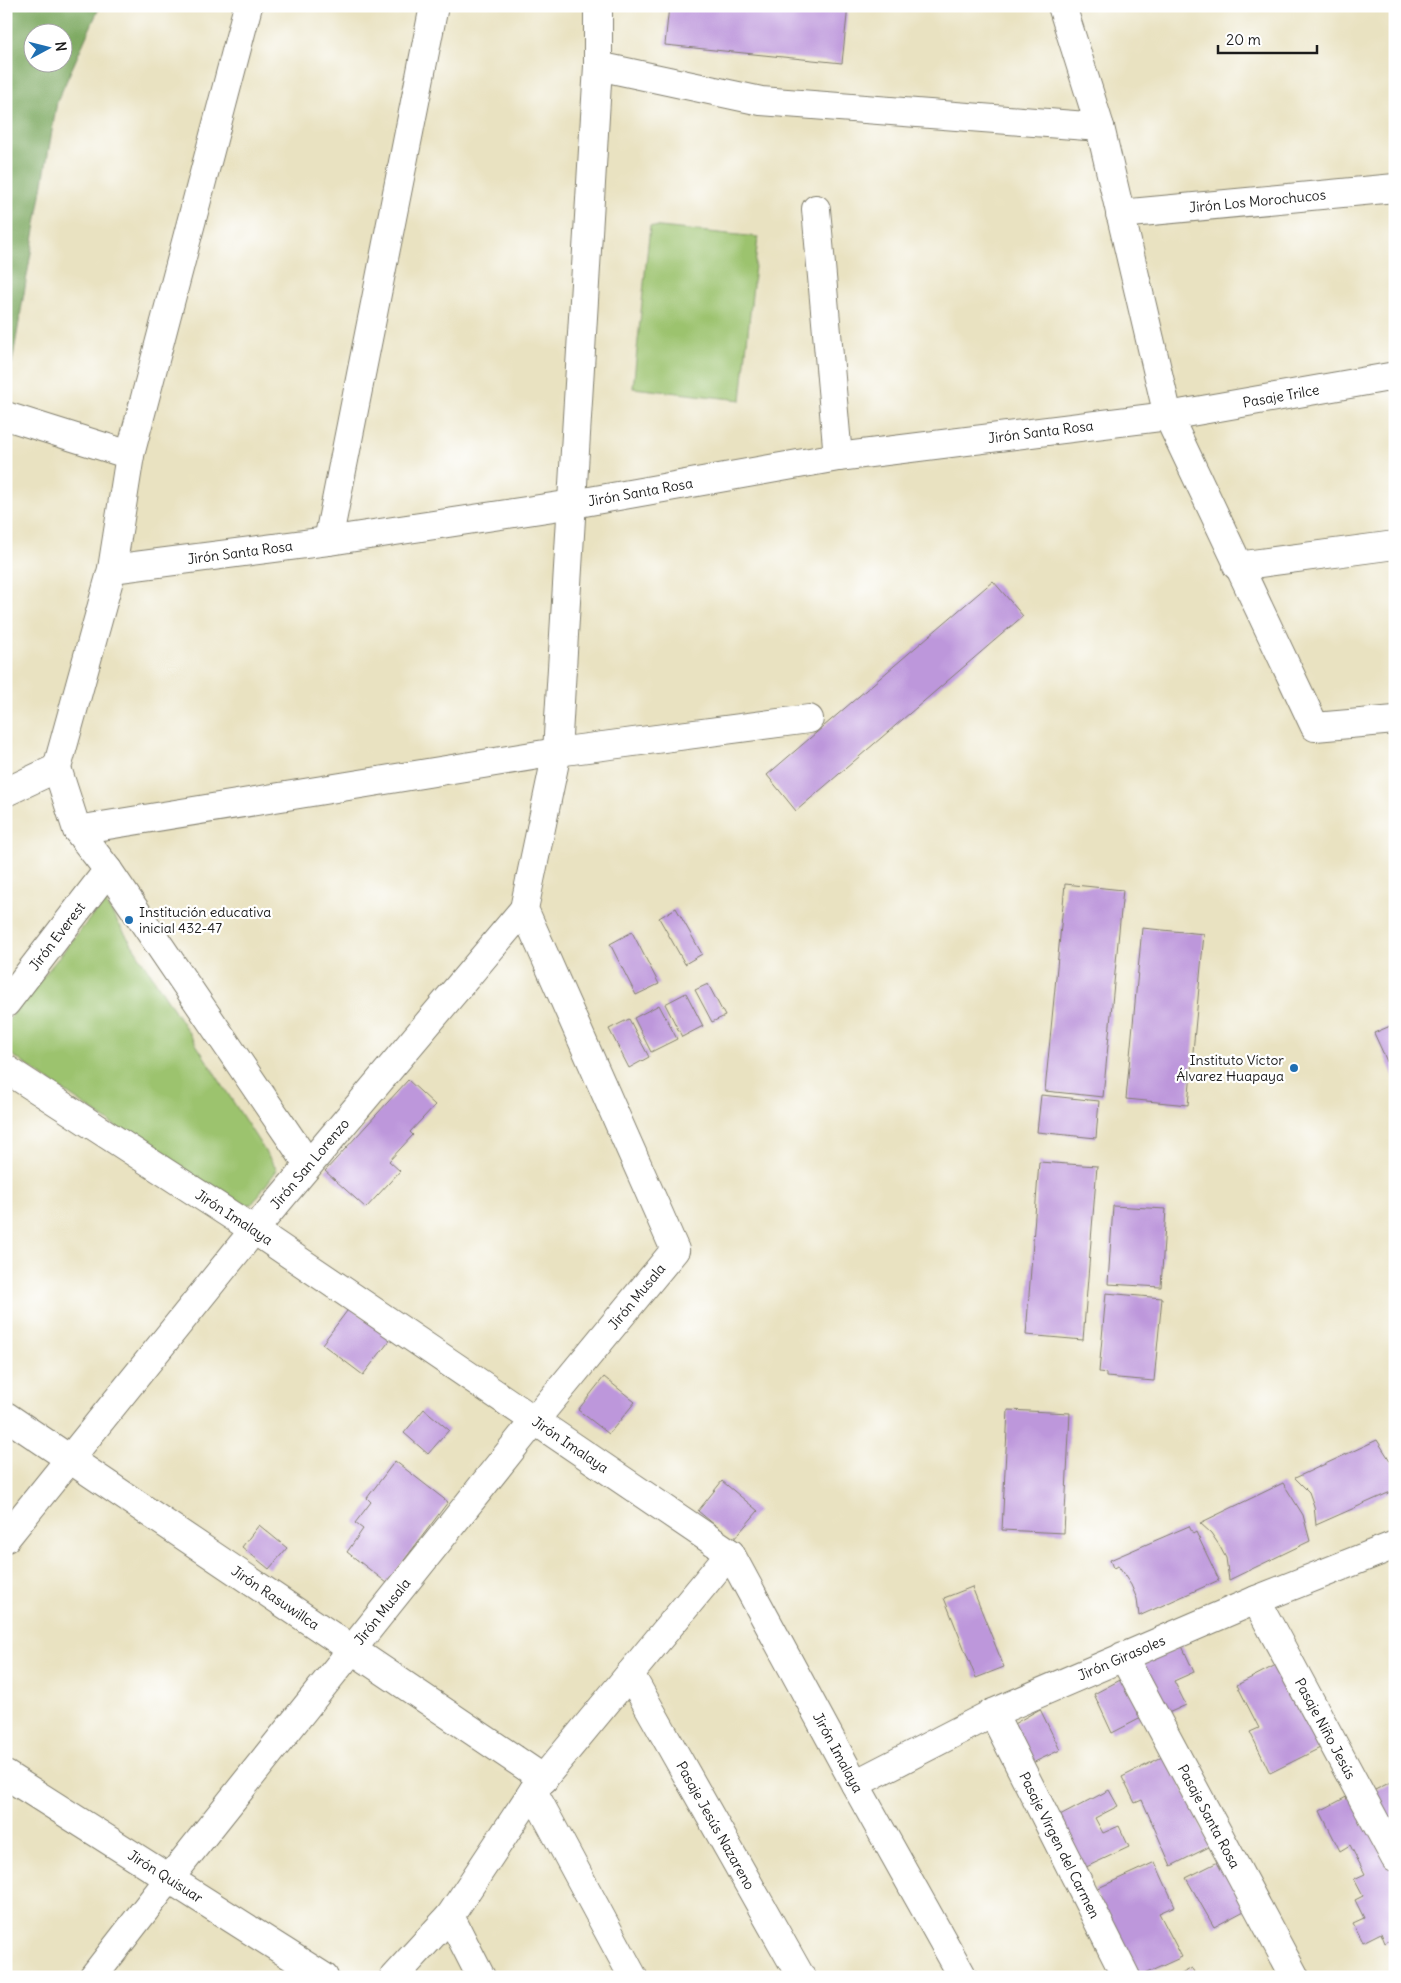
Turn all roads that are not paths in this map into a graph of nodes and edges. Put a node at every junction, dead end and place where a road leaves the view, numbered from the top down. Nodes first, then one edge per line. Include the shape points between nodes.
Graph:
1 (248, 6) edge
2 (434, 6) edge
3 (598, 6) edge
4 (1062, 6) edge
5 (598, 66) junction
6 (1100, 127) junction
7 (1395, 188) edge
8 (816, 209) dead end
9 (1120, 214) junction
10 (1395, 376) edge
11 (6, 416) edge
12 (1168, 416) junction
13 (130, 455) junction
14 (838, 456) junction
15 (572, 504) junction
16 (328, 541) junction
17 (1395, 545) edge
18 (1237, 566) junction
19 (112, 570) junction
20 (809, 719) dead end
21 (1395, 720) edge
22 (557, 752) junction
23 (56, 768) junction
24 (6, 792) edge
25 (77, 830) junction
26 (108, 870) junction
27 (524, 909) junction
28 (6, 1004) edge
29 (6, 1069) edge
30 (308, 1164) junction
31 (254, 1230) junction
32 (6, 1416) edge
33 (535, 1420) junction
34 (68, 1459) junction
35 (6, 1538) edge
36 (1395, 1546) edge
37 (730, 1553) junction
38 (1256, 1600) junction
39 (353, 1651) junction
40 (1123, 1656) junction
41 (630, 1674) junction
42 (993, 1713) junction
43 (6, 1775) edge
44 (854, 1784) junction
45 (538, 1785) junction
46 (1395, 1858) edge
47 (169, 1879) junction
48 (450, 1916) junction
49 (93, 1977) edge
50 (324, 1977) edge
51 (394, 1977) edge
52 (481, 1977) edge
53 (632, 1977) edge
54 (801, 1977) edge
55 (963, 1977) edge
56 (1126, 1977) edge
57 (1295, 1977) edge

1 - 13 street
2 - 16 street
3 - 5 street
4 - 6 street
5 - 6 street via 761,101
5 - 15 street
6 - 9 street
7 - 9 street, Jirón Los Morochucos
8 - 14 street
9 - 12 street
10 - 12 street, Pasaje Trilce
11 - 13 street
12 - 14 street, Jirón Santa Rosa
12 - 18 street
13 - 19 street
14 - 15 street, Jirón Santa Rosa
15 - 16 street, Jirón Santa Rosa
15 - 22 street
16 - 19 street, Jirón Santa Rosa
17 - 18 street
18 - 21 street via 1315,727
19 - 23 street
20 - 22 street
22 - 25 street
22 - 27 street
23 - 24 street
23 - 25 street
25 - 26 street
26 - 28 street, Jirón Everest
26 - 30 street
27 - 30 street, Jirón San Lorenzo
27 - 33 street, Jirón Musala via 675,1250
29 - 31 street, Jirón Imalaya
30 - 31 street, Jirón San Lorenzo
31 - 33 street, Jirón Imalaya
31 - 34 street, Jirón San Lorenzo
32 - 34 street, Jirón Rasuwillca
33 - 37 street, Jirón Imalaya
33 - 39 street, Jirón Musala
34 - 35 street, Jirón San Lorenzo
34 - 39 street, Jirón Rasuwillca
36 - 38 street, Jirón Girasoles
37 - 41 street
37 - 44 street, Jirón Imalaya
38 - 40 street, Jirón Girasoles
38 - 46 street, Pasaje Niño Jesús
39 - 45 street, Jirón Rasuwillca
39 - 47 street, Jirón Musala
40 - 42 street, Jirón Girasoles
40 - 57 street, Pasaje Santa Rosa
41 - 45 street
41 - 54 street, Pasaje Jesús Nazareno
42 - 44 street, Jirón Girasoles
42 - 56 street, Pasaje Virgen del Carmen
43 - 47 street, Jirón Quisuar
44 - 55 street, Jirón Imalaya
45 - 48 street
45 - 53 street
47 - 49 street, Jirón Musala
47 - 50 street, Jirón Quisuar
48 - 51 street
48 - 52 street

